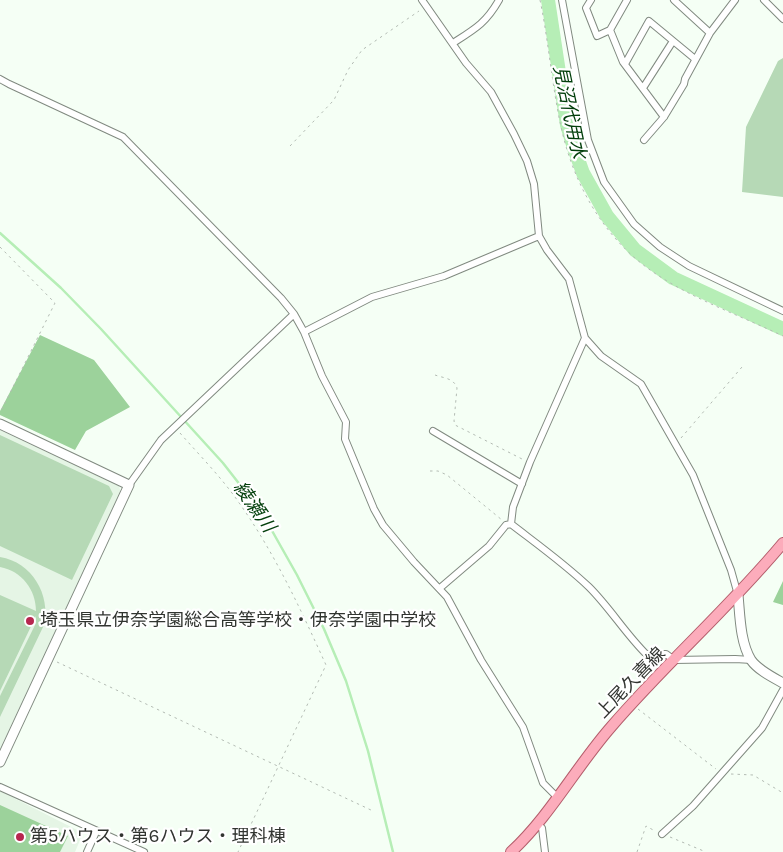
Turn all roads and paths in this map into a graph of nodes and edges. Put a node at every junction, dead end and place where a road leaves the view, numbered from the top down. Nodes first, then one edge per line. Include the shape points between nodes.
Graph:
1 (422, 0) edge
2 (499, 0) edge
3 (562, 0) edge
4 (591, 0) edge
5 (627, 0) edge
6 (674, 0) edge
7 (735, 0) edge
8 (764, 0) edge
9 (426, 6) junction
10 (783, 19) edge
11 (610, 30) junction
12 (710, 33) junction
13 (673, 41) junction
14 (453, 43) junction
15 (695, 59) junction
16 (625, 64) junction
17 (0, 78) edge
18 (643, 88) junction
19 (664, 117) junction
20 (644, 140) dead end
21 (290, 146) dead end
22 (539, 236) junction
23 (0, 247) edge
24 (783, 311) edge
25 (294, 314) junction
26 (304, 332) junction
27 (585, 338) junction
28 (742, 367) dead end
29 (435, 375) dead end
30 (0, 413) edge
31 (0, 424) edge
32 (175, 427) junction
33 (433, 431) dead end
34 (676, 444) junction
35 (530, 462) junction
36 (430, 471) dead end
37 (522, 484) junction
38 (129, 485) junction
39 (509, 525) junction
40 (783, 543) edge
41 (440, 588) junction
42 (738, 595) junction
43 (49, 658) junction
44 (674, 660) junction
45 (752, 660) junction
46 (783, 682) edge
47 (783, 690) edge
48 (631, 704) junction
49 (0, 762) edge
50 (279, 766) junction
51 (722, 774) junction
52 (0, 787) edge
53 (783, 793) edge
54 (557, 797) junction
55 (373, 811) dead end
56 (537, 823) junction
57 (96, 832) junction
58 (662, 834) junction
59 (141, 851) edge
60 (87, 852) edge
61 (238, 852) edge
62 (511, 852) edge
63 (546, 852) edge
64 (637, 852) edge
65 (706, 852) edge

1 - 9 street
2 - 14 street via 480,26
3 - 24 street via 588,140 604,182 634,224 660,247 689,266
4 - 11 street via 586,8 597,36
5 - 11 street
6 - 12 street
7 - 12 street
8 - 10 street
9 - 14 street
9 - 21 path via 362,50 334,100
11 - 16 street
12 - 15 street
13 - 15 street
13 - 16 street via 649,21
13 - 18 street
14 - 22 street via 491,92 527,161 534,184
15 - 19 street
16 - 18 street
17 - 25 street via 123,137
18 - 19 street
19 - 20 street
22 - 26 street via 444,276 372,297
22 - 27 street via 569,278
23 - 30 path via 55,303
25 - 26 street
25 - 32 street
26 - 41 street via 346,422 345,438 374,509 383,525
27 - 34 street via 601,356 640,384
27 - 35 street
28 - 34 path
29 - 35 path via 456,384 456,425
31 - 38 street
32 - 38 street via 160,440
32 - 50 path via 232,493 265,543 294,594 326,665
33 - 37 street
34 - 42 street via 693,475
35 - 37 street
36 - 39 path via 447,475
37 - 39 street
38 - 43 street
39 - 41 street
39 - 44 street via 588,586 646,654 666,654
40 - 42 main road, 上尾久喜線
41 - 54 street via 523,727 542,783
42 - 44 main road, 上尾久喜線
42 - 45 street via 743,634
43 - 49 street
43 - 50 path
44 - 45 street
44 - 48 main road, 上尾久喜線
45 - 46 street via 765,673
47 - 51 street via 762,728
48 - 51 path
48 - 54 main road, 上尾久喜線 via 591,750
50 - 55 path
50 - 61 path
51 - 53 path via 748,774
51 - 58 street
52 - 57 street
54 - 56 main road, 上尾久喜線
56 - 62 main road, 上尾久喜線
56 - 63 street via 542,828
57 - 59 street
57 - 60 street
58 - 64 path via 646,826
58 - 65 path

